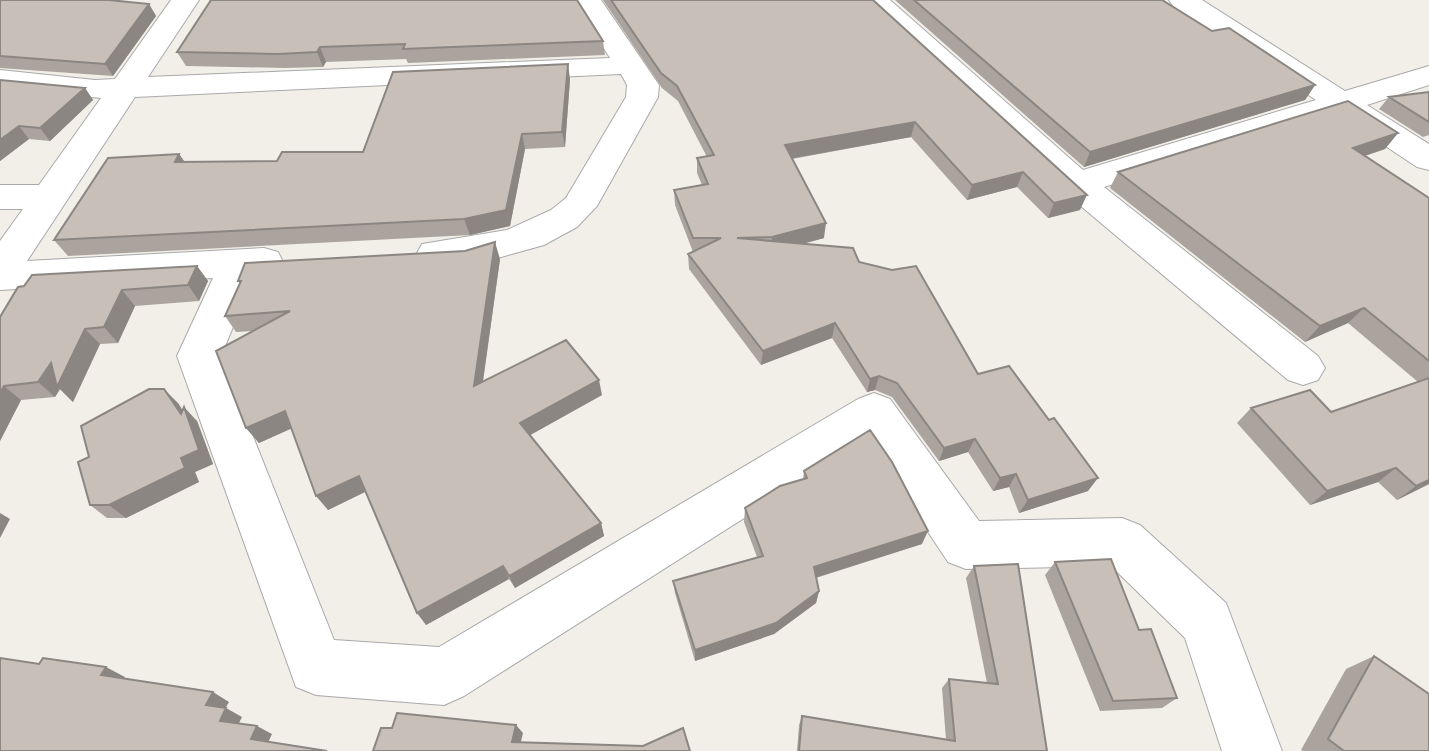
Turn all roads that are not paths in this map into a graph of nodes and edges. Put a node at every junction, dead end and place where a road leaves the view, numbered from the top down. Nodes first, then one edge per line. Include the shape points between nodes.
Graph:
1 (587, 0) edge
2 (874, 0) edge
3 (1183, 0) edge
4 (183, 2) edge
5 (144, 4) edge
6 (630, 64) junction
7 (1429, 75) edge
8 (0, 79) edge
9 (124, 88) junction
10 (1344, 102) junction
11 (1429, 159) edge
12 (1077, 184) junction
13 (0, 197) edge
14 (51, 197) junction
15 (408, 254) edge
16 (300, 260) edge
17 (239, 264) junction
18 (0, 273) edge
19 (1303, 368) dead end
20 (1252, 751) edge

1 - 6 street
2 - 12 street
3 - 10 street
4 - 5 street
4 - 9 street
6 - 9 street
6 - 15 street via 643,85 642,97 579,206 565,219 521,240 470,251
7 - 10 street
8 - 9 street
9 - 14 street
10 - 11 street
10 - 12 street
12 - 19 street
13 - 14 street
14 - 18 street
16 - 17 street
17 - 18 street
17 - 20 street via 199,356 316,667 444,676 874,412 966,545 1122,542 1207,622

